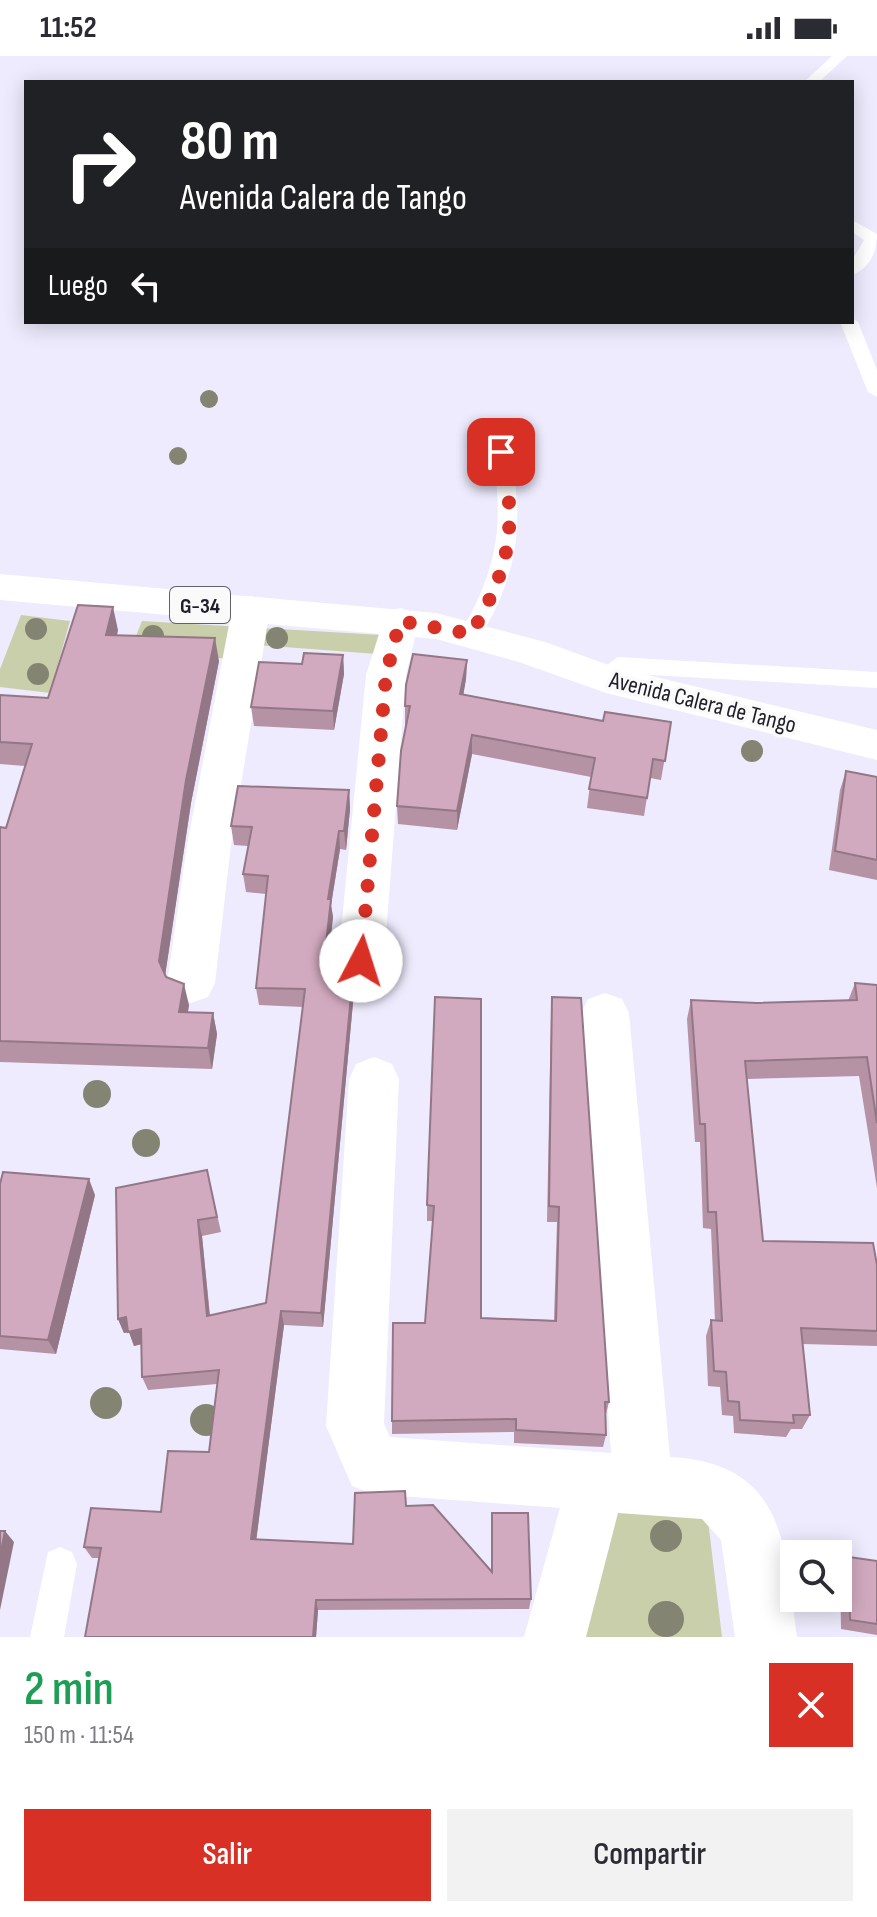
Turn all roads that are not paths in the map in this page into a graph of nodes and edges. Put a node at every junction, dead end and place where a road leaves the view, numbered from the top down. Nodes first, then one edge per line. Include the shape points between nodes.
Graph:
1 (840, 56) edge
2 (813, 80) edge
3 (854, 226) edge
4 (854, 268) edge
5 (850, 324) edge
6 (877, 392) edge
7 (501, 452) dead end
8 (0, 587) edge
9 (251, 609) junction
10 (400, 621) junction
11 (471, 634) junction
12 (531, 652) junction
13 (618, 665) junction
14 (877, 680) edge
15 (877, 720) edge
16 (877, 745) edge
17 (361, 961) dead end
18 (191, 983) dead end
19 (605, 1013) dead end
20 (374, 1079) dead end
21 (620, 1485) junction
22 (60, 1564) dead end
23 (47, 1637) edge
24 (555, 1637) edge
25 (766, 1637) edge

1 - 2 lane
3 - 4 lane via 873,239
5 - 6 lane
7 - 11 lane via 508,481 508,558 494,596
8 - 9 street, Avenida Calera de Tango / G-34
9 - 10 street, Avenida Calera de Tango / G-34
9 - 18 street via 211,831
10 - 11 street, Avenida Calera de Tango / G-34
10 - 17 street via 386,675
11 - 12 street, Avenida Calera de Tango / G-34
12 - 13 street, Avenida Calera de Tango / G-34
12 - 16 street, Avenida Calera de Tango / G-34 via 606,679
13 - 14 lane
13 - 15 street, Avenida Calera de Tango / G-34
19 - 21 street
20 - 21 street via 355,1426 373,1465
21 - 24 street
21 - 25 street via 717,1493 735,1507 749,1528
22 - 23 lane

